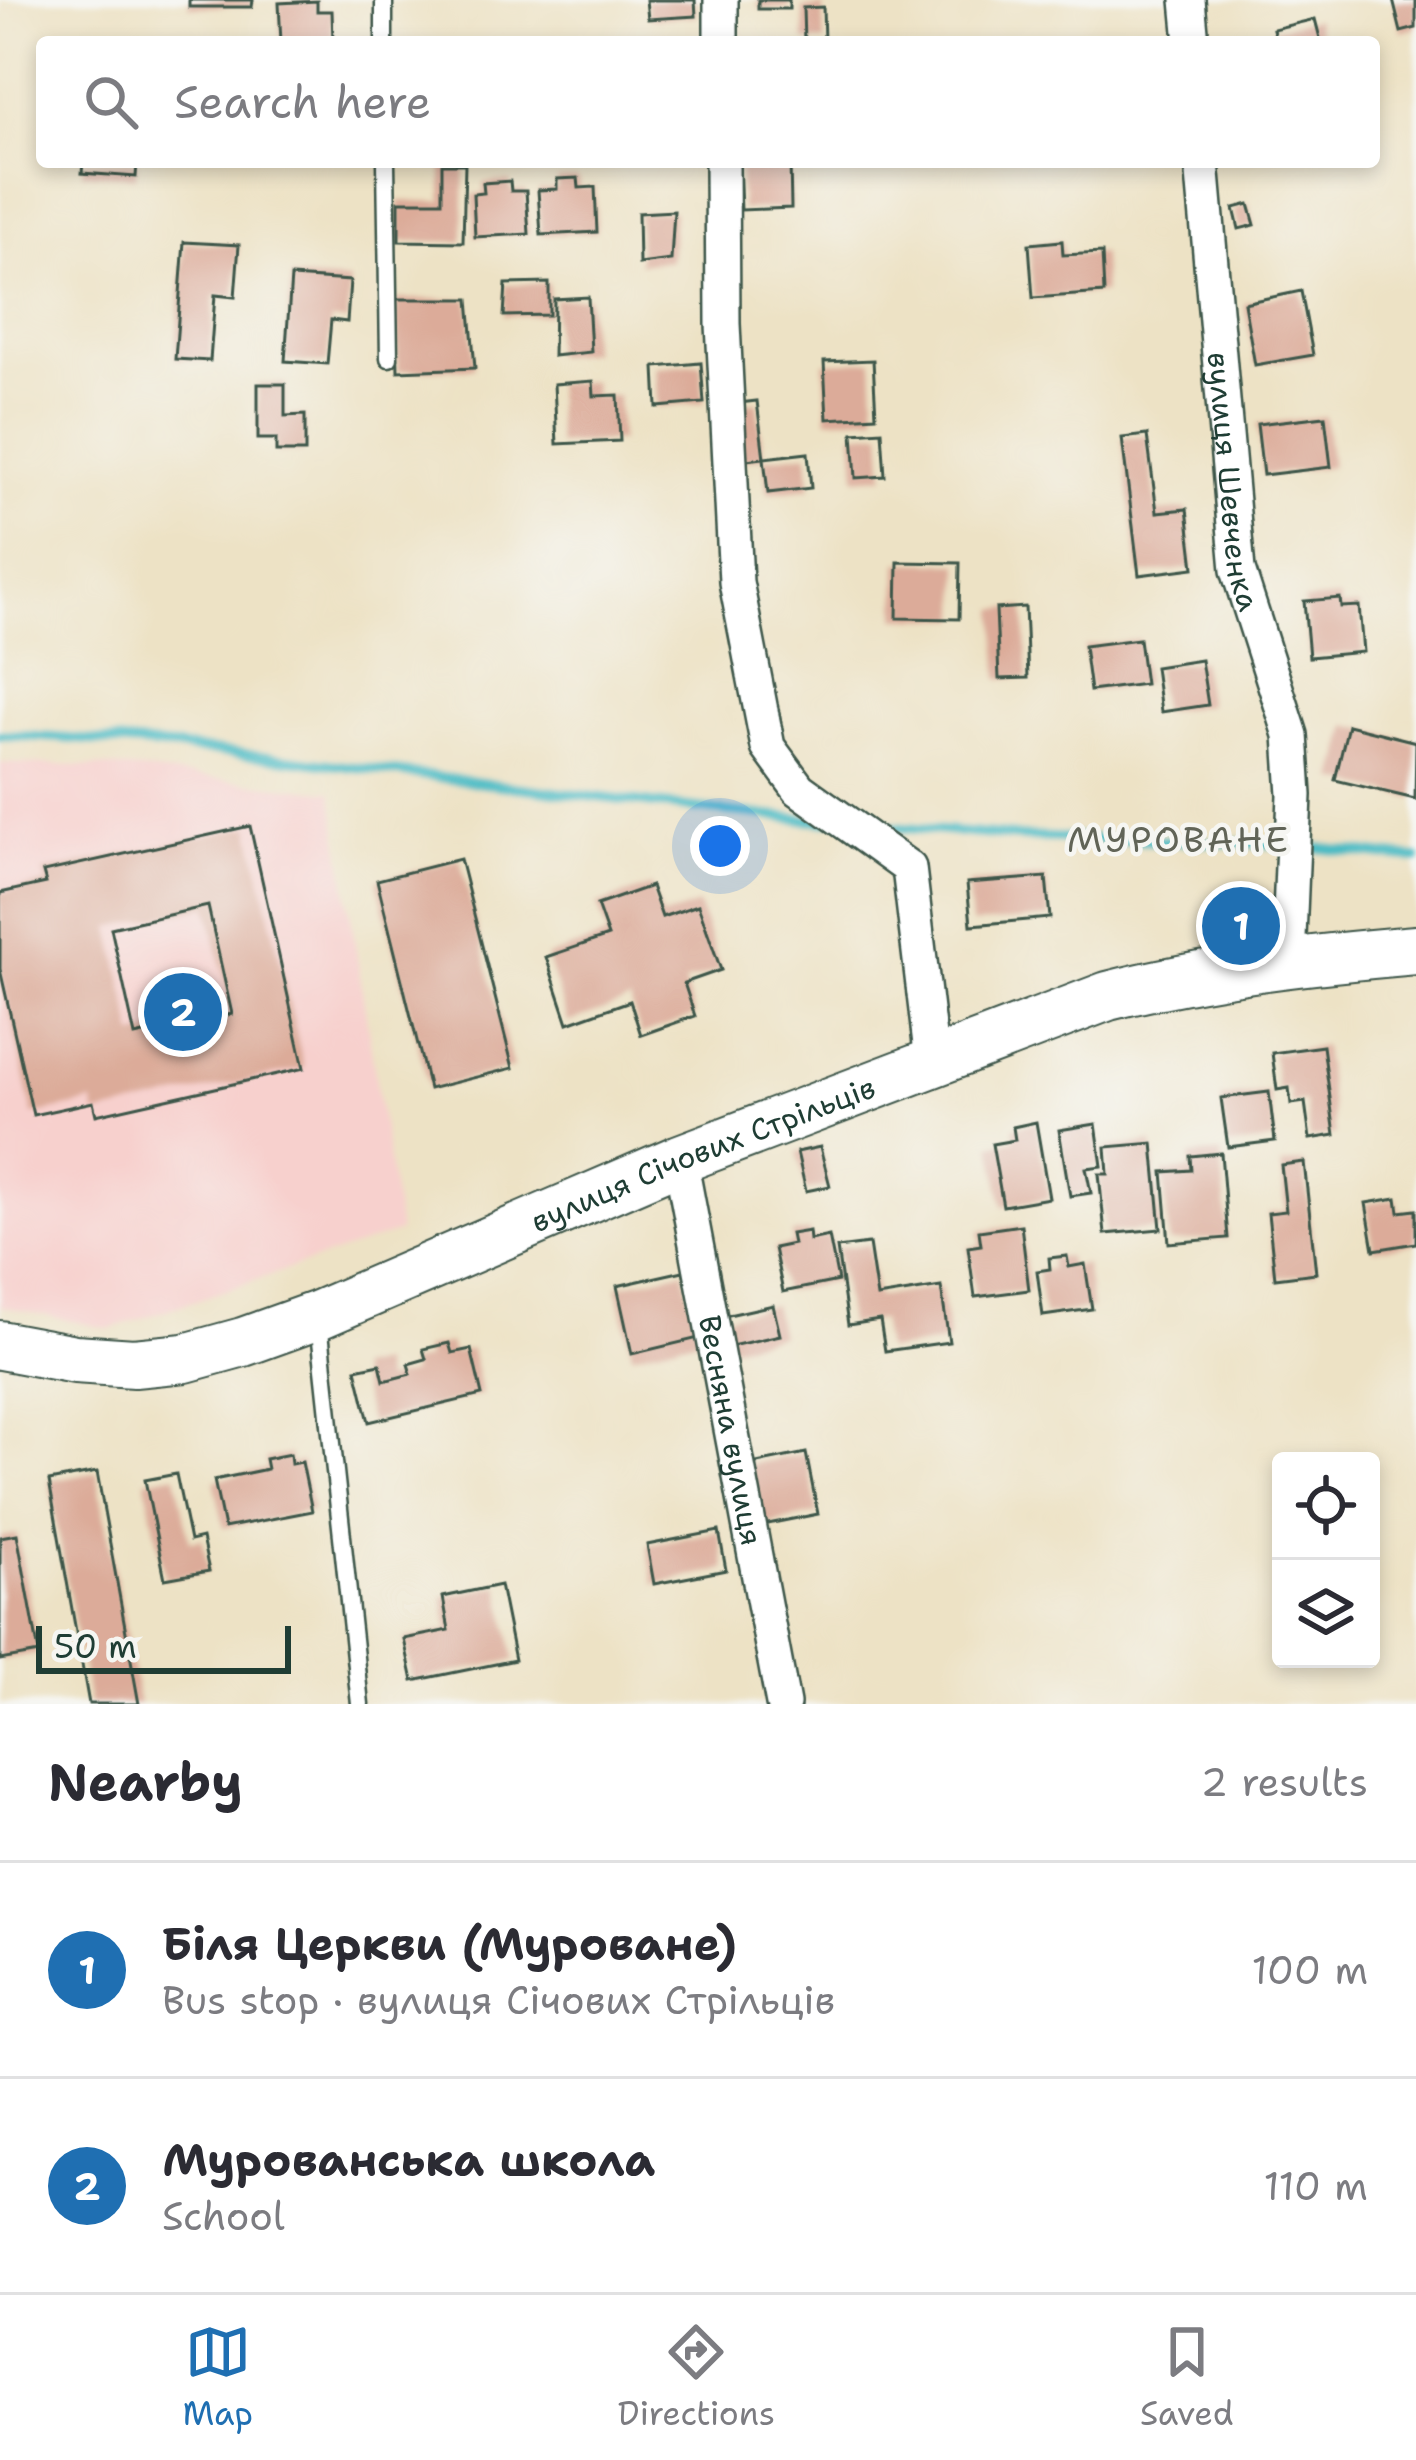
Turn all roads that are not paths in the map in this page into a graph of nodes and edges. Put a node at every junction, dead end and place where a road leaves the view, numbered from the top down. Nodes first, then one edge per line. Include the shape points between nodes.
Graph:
1 (384, 0) edge
2 (721, 0) edge
3 (1188, 0) edge
4 (384, 36) edge
5 (721, 36) edge
6 (1191, 36) edge
7 (386, 168) edge
8 (722, 168) edge
9 (1203, 168) edge
10 (388, 358) dead end
11 (1416, 950) edge
12 (1288, 962) junction
13 (932, 1061) junction
14 (680, 1159) junction
15 (318, 1315) junction
16 (0, 1345) edge
17 (360, 1704) edge
18 (783, 1704) edge

1 - 4 lane
2 - 5 street
3 - 6 street
7 - 10 lane
8 - 13 street via 736,582 768,747 800,789 909,868
9 - 12 street, вулиця Шевченка via 1238,570 1291,735
11 - 12 street, вулиця Січових Стрільців
12 - 13 street, вулиця Січових Стрільців via 1108,996
13 - 14 street, вулиця Січових Стрільців
14 - 15 street, вулиця Січових Стрільців
14 - 18 street, Весняна вулиця
15 - 16 street, вулиця Січових Стрільців via 185,1358 75,1359
15 - 17 lane

